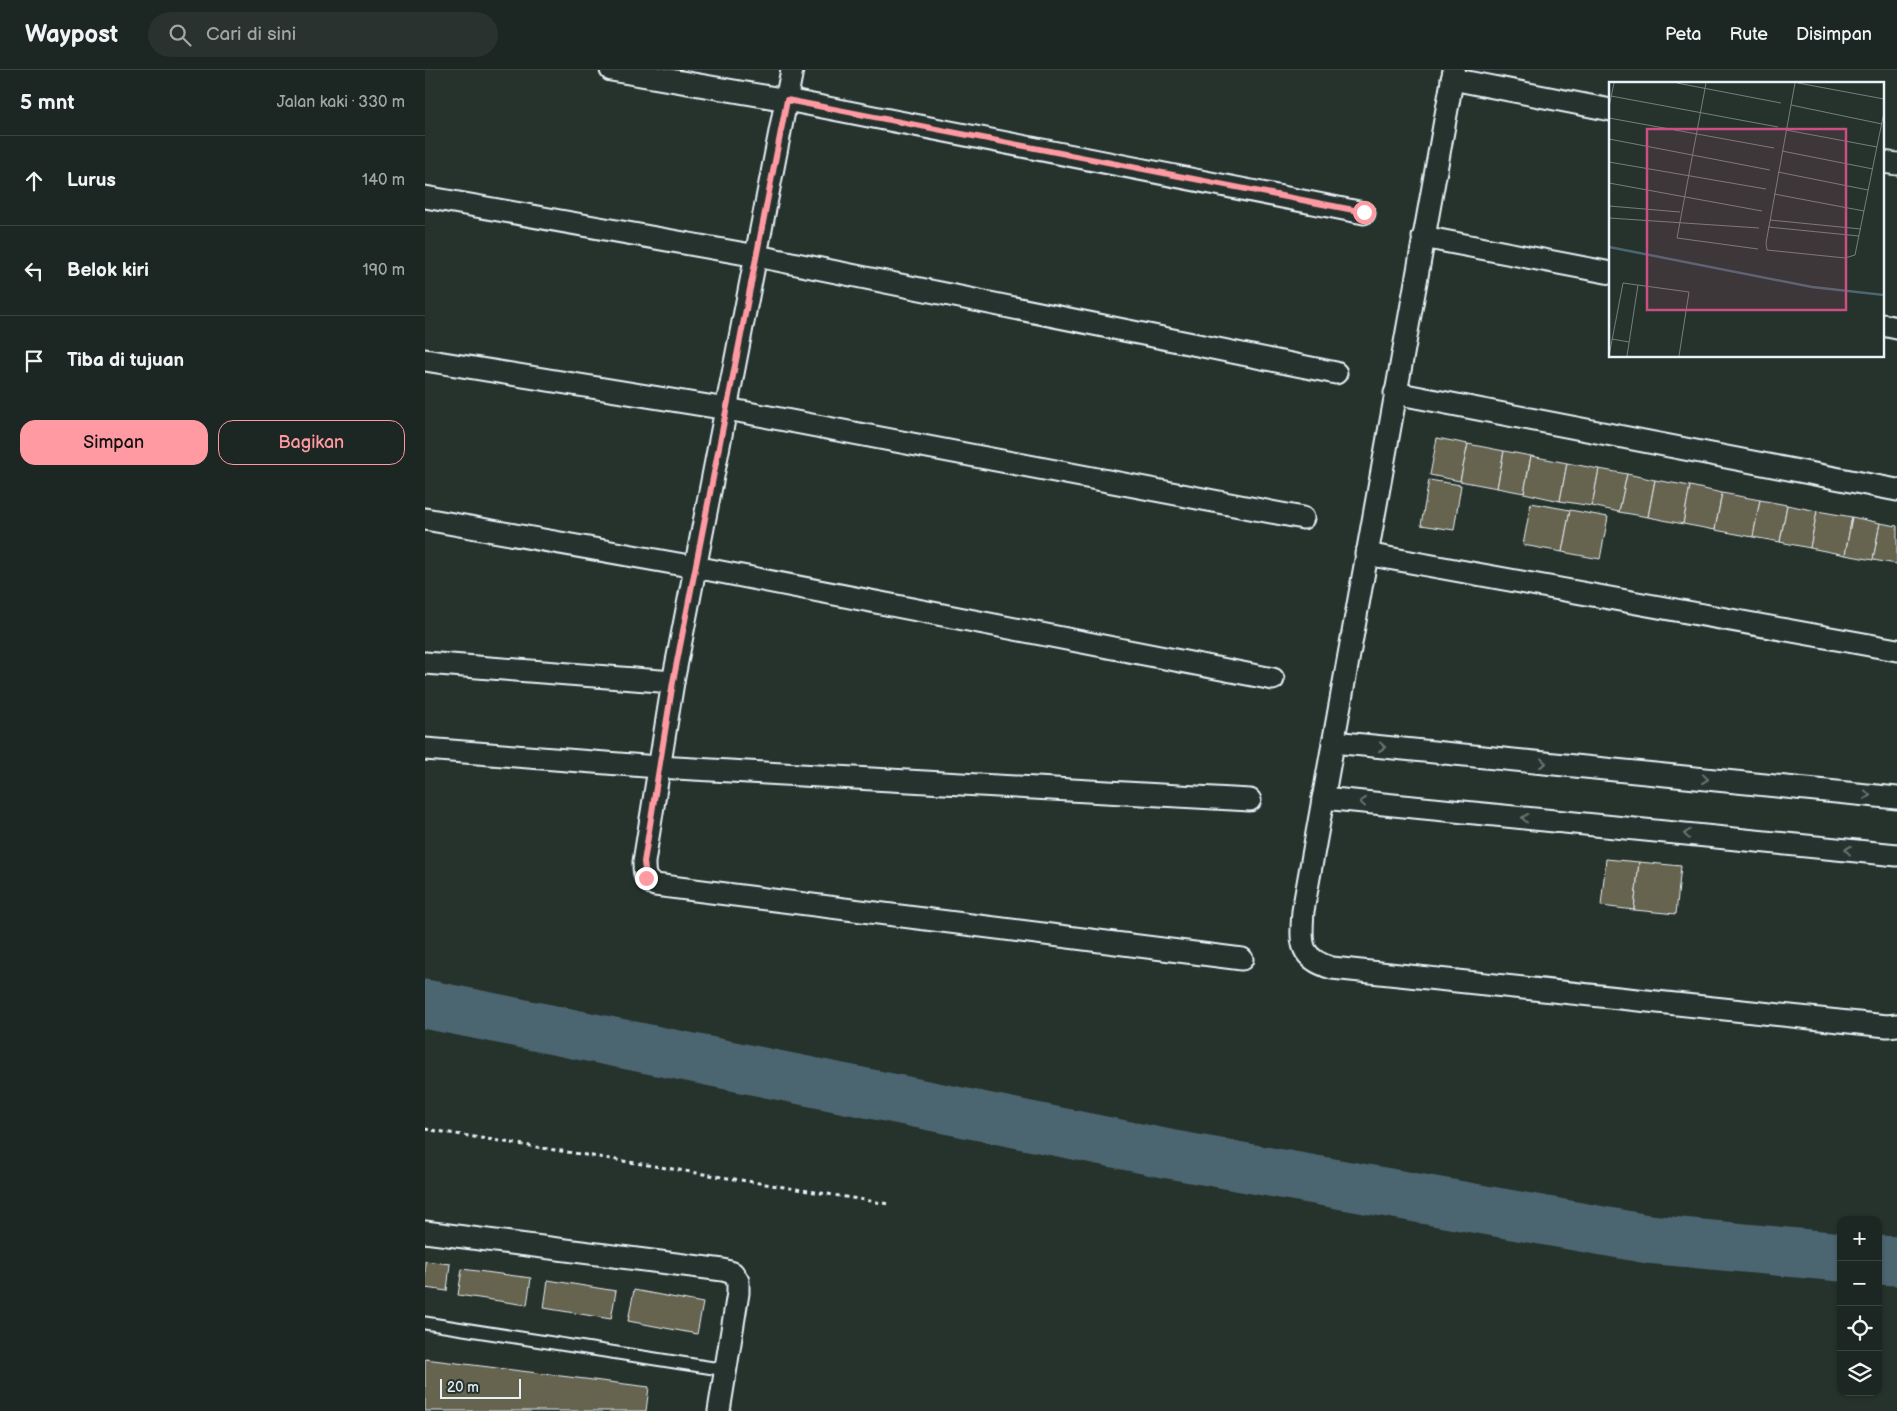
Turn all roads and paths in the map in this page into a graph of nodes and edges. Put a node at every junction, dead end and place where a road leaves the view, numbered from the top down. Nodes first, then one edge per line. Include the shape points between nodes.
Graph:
1 (611, 70) edge
2 (792, 70) edge
3 (1453, 75) edge
4 (787, 100) junction
5 (1609, 110) edge
6 (425, 197) edge
7 (1364, 212) dead end
8 (1423, 237) junction
9 (757, 256) junction
10 (1609, 273) edge
11 (425, 360) edge
12 (1336, 373) dead end
13 (1395, 393) junction
14 (727, 409) junction
15 (1897, 490) edge
16 (1303, 518) dead end
17 (425, 519) edge
18 (1366, 554) junction
19 (695, 567) junction
20 (1897, 650) edge
21 (425, 663) edge
22 (1273, 680) dead end
23 (673, 682) junction
24 (1333, 742) junction
25 (425, 748) edge
26 (658, 767) junction
27 (1323, 798) junction
28 (1897, 798) edge
29 (1251, 800) dead end
30 (1897, 854) edge
31 (1242, 959) dead end
32 (1897, 1025) edge
33 (425, 1129) edge
34 (889, 1204) dead end
35 (425, 1232) edge
36 (425, 1323) edge
37 (726, 1370) junction
38 (719, 1411) edge

1 - 4 street
2 - 4 street
3 - 5 street
3 - 8 street
4 - 7 street
4 - 9 street
6 - 9 street
8 - 10 street
8 - 13 street
9 - 12 street
9 - 14 street
11 - 14 street
13 - 15 street
13 - 18 street
14 - 16 street
14 - 19 street
17 - 19 street
18 - 20 street
18 - 24 street
19 - 22 street
19 - 23 street
21 - 23 street
23 - 26 street
24 - 27 street
24 -> 28 street
25 - 26 street
26 - 29 street
26 - 31 street via 644,870 648,882 655,885
30 -> 27 street
27 - 32 street via 1301,933 1307,956 1315,963 1332,968
33 - 34 path
35 - 37 street via 733,1273 739,1292
36 - 37 lane
37 - 38 street

